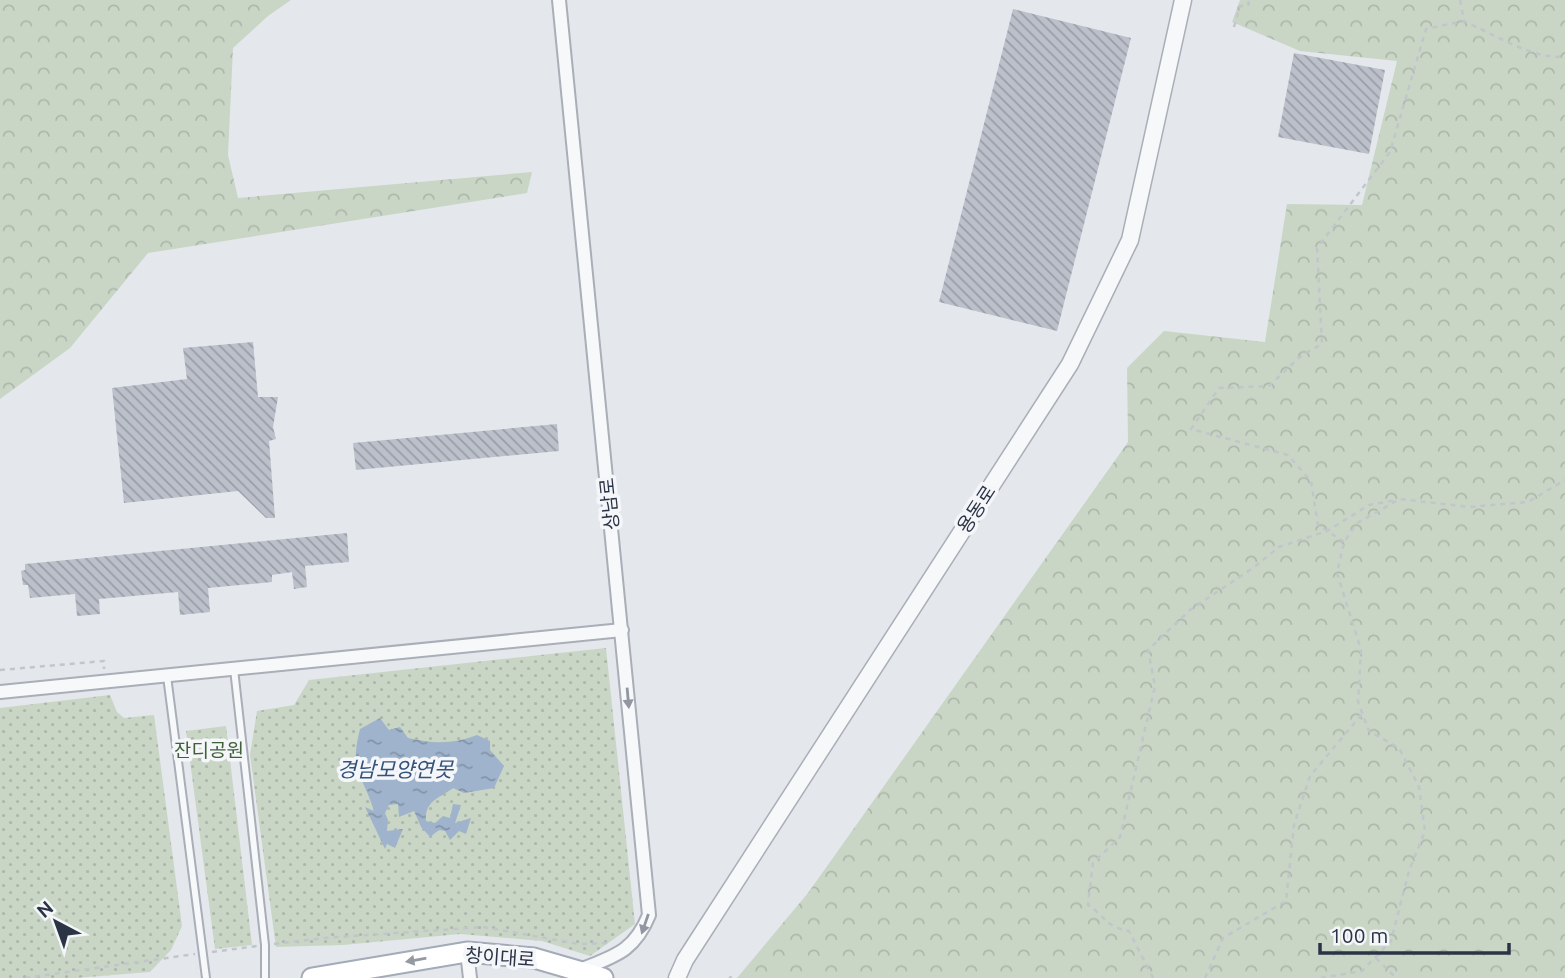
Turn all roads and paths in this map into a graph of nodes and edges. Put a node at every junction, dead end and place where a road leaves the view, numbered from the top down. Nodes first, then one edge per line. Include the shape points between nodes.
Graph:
1 (559, 0) edge
2 (1246, 0) edge
3 (1460, 0) edge
4 (1181, 1) edge
5 (1464, 21) junction
6 (1234, 27) dead end
7 (1565, 56) edge
8 (1565, 480) edge
9 (1400, 499) junction
10 (1328, 531) junction
11 (1343, 542) junction
12 (622, 630) junction
13 (234, 669) junction
14 (0, 670) edge
15 (167, 676) junction
16 (106, 682) junction
17 (0, 692) edge
18 (1362, 714) junction
19 (632, 943) junction
20 (265, 945) junction
21 (467, 951) junction
22 (203, 953) junction
23 (1376, 957) junction
24 (580, 970) junction
25 (25, 978) edge
26 (206, 978) edge
27 (265, 978) edge
28 (312, 978) edge
29 (470, 978) edge
30 (603, 978) edge
31 (677, 978) edge
32 (1153, 978) edge
33 (1205, 978) edge
34 (1321, 978) edge
35 (1396, 978) edge

1 - 12 street, 상남로
2 - 6 path via 1250,3 1240,6
3 - 5 path
4 - 31 street, 용동로 via 1130,240 1070,364
5 - 7 path via 1532,52
5 - 10 path via 1426,29 1390,152 1317,248 1322,344 1302,355 1269,386 1219,388 1191,429 1288,455 1311,481 1318,525
8 - 9 path via 1528,502 1469,507
9 - 10 path via 1369,505
9 - 11 path via 1357,523
10 - 11 path
10 - 32 path via 1279,547 1190,610 1148,650 1155,686 1120,837 1093,863 1088,905 1112,928 1129,931
11 - 18 path via 1337,573 1361,650 1357,702
12 - 13 street
12 -> 19 street, 상남로 via 649,915 641,935
13 - 15 street
13 - 20 lane
14 - 16 path via 104,661
15 - 16 street
15 - 22 lane
16 - 17 street
18 - 23 path via 1369,731 1399,748 1419,787 1424,831 1391,941
18 - 33 path via 1310,776 1294,825 1286,901 1223,938
19 - 20 path via 579,944 483,927
19 - 24 street, 상남로 via 621,953
20 - 22 path
20 - 27 lane
21 - 24 main road, 창이대로 via 534,958
21 -> 28 main road, 창이대로
21 - 29 street
22 - 25 path
22 - 26 lane
23 - 34 path via 1362,971
23 - 35 path
24 - 30 main road, 창이대로

